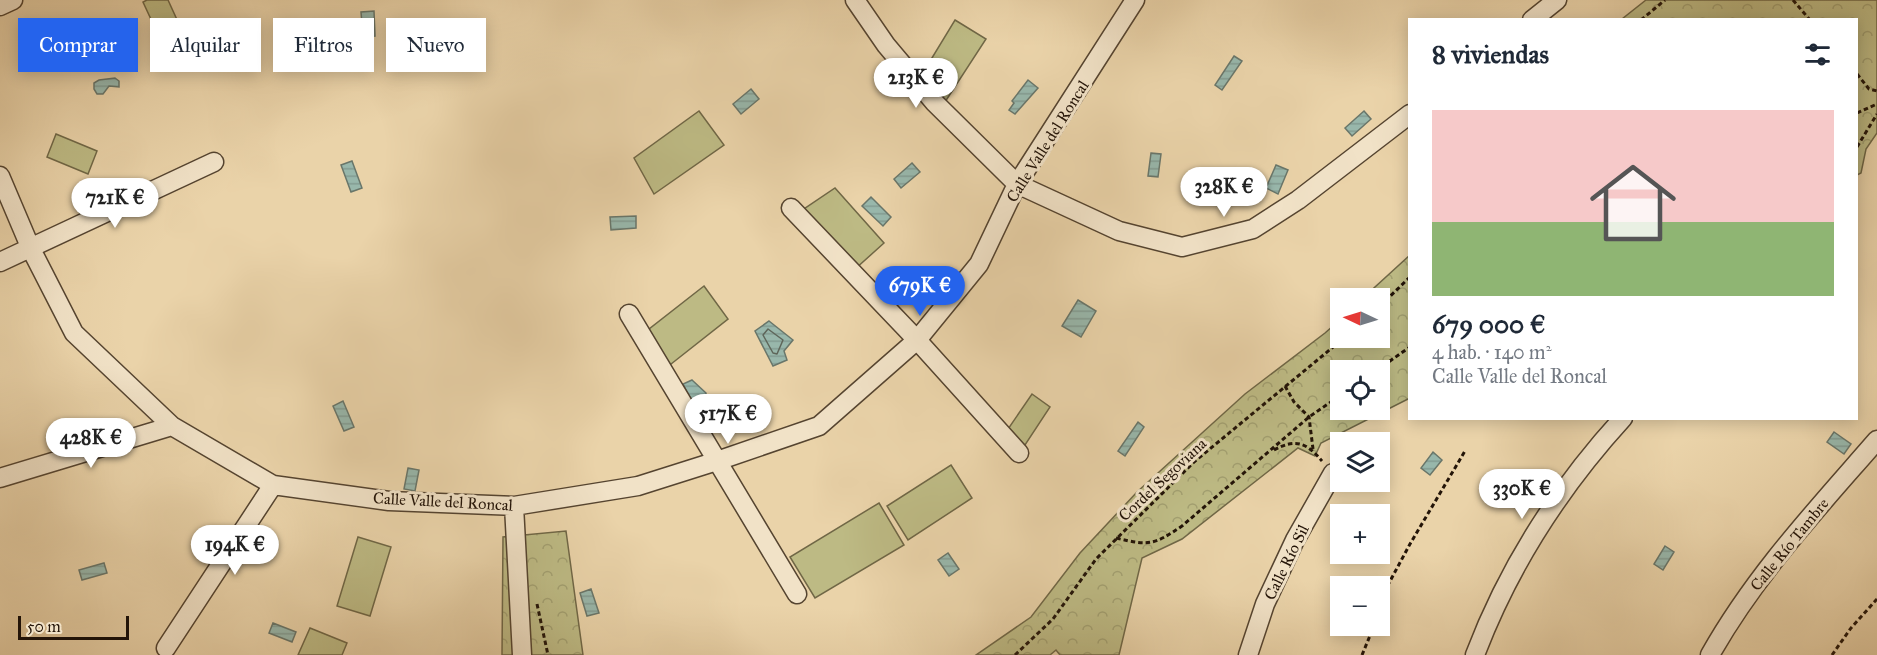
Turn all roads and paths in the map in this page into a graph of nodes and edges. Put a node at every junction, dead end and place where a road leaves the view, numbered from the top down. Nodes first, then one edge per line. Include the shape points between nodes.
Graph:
1 (13, 0) edge
2 (855, 0) edge
3 (1135, 0) edge
4 (1557, 0) edge
5 (1665, 0) edge
6 (1793, 0) edge
7 (0, 6) edge
8 (1534, 18) edge
9 (1643, 18) edge
10 (1808, 18) edge
11 (1858, 75) edge
12 (1877, 91) edge
13 (1877, 104) edge
14 (1858, 113) edge
15 (1877, 114) edge
16 (1408, 116) edge
17 (1858, 145) edge
18 (214, 162) dead end
19 (0, 176) edge
20 (1017, 184) junction
21 (791, 208) dead end
22 (31, 249) junction
23 (0, 262) edge
24 (1408, 279) edge
25 (1390, 296) edge
26 (629, 314) dead end
27 (917, 340) junction
28 (1332, 348) edge
29 (1408, 348) edge
30 (1390, 361) edge
31 (1285, 386) junction
32 (1330, 403) edge
33 (1309, 417) junction
34 (1621, 420) edge
35 (172, 426) junction
36 (1877, 440) edge
37 (1313, 449) junction
38 (1466, 451) dead end
39 (1271, 452) junction
40 (1019, 453) dead end
41 (717, 461) junction
42 (1330, 469) edge
43 (0, 478) edge
44 (1330, 478) edge
45 (273, 485) junction
46 (514, 506) junction
47 (1116, 538) junction
48 (1390, 582) edge
49 (797, 594) dead end
50 (1877, 599) edge
51 (1370, 636) edge
52 (166, 648) dead end
53 (522, 655) edge
54 (1015, 655) edge
55 (1248, 655) edge
56 (1362, 655) edge
57 (1474, 655) edge
58 (1710, 655) edge
59 (1832, 655) edge

1 - 7 street
2 - 20 street via 886,45 934,102
3 - 20 street, Calle Valle del Roncal
4 - 8 street
5 - 9 path
6 - 10 path
11 - 12 path via 1869,89
13 - 14 path
15 - 17 path
16 - 20 street via 1298,200 1253,229 1182,247 1119,231
18 - 22 street
19 - 22 street, Calle Valle del Roncal
20 - 27 street, Calle Valle del Roncal via 979,264
21 - 27 street
22 - 23 street
22 - 35 street, Calle Valle del Roncal via 74,333
24 - 25 path
26 - 41 street
27 - 40 street
27 - 41 street, Calle Valle del Roncal via 819,426
28 - 31 path, Cordel Segoviana
29 - 30 path
31 - 33 path
31 - 47 path, Cordel Segoviana via 1194,462
32 - 33 path
33 - 37 path
33 - 39 path
34 - 57 street via 1563,491 1532,537
35 - 43 street
35 - 45 street, Calle Valle del Roncal
36 - 58 street, Calle Río Tambre via 1790,540 1742,602
37 - 39 path via 1300,443 1285,444
37 - 42 path
38 - 48 path
39 - 47 path via 1162,540 1141,544
41 - 46 street, Calle Valle del Roncal via 638,486
41 - 49 street
44 - 55 street, Calle Río Sil via 1265,604
45 - 46 street, Calle Valle del Roncal via 390,501
45 - 52 street
46 - 53 street
47 - 54 path, Cordel Segoviana via 1096,559 1053,620
50 - 59 path
51 - 56 path

